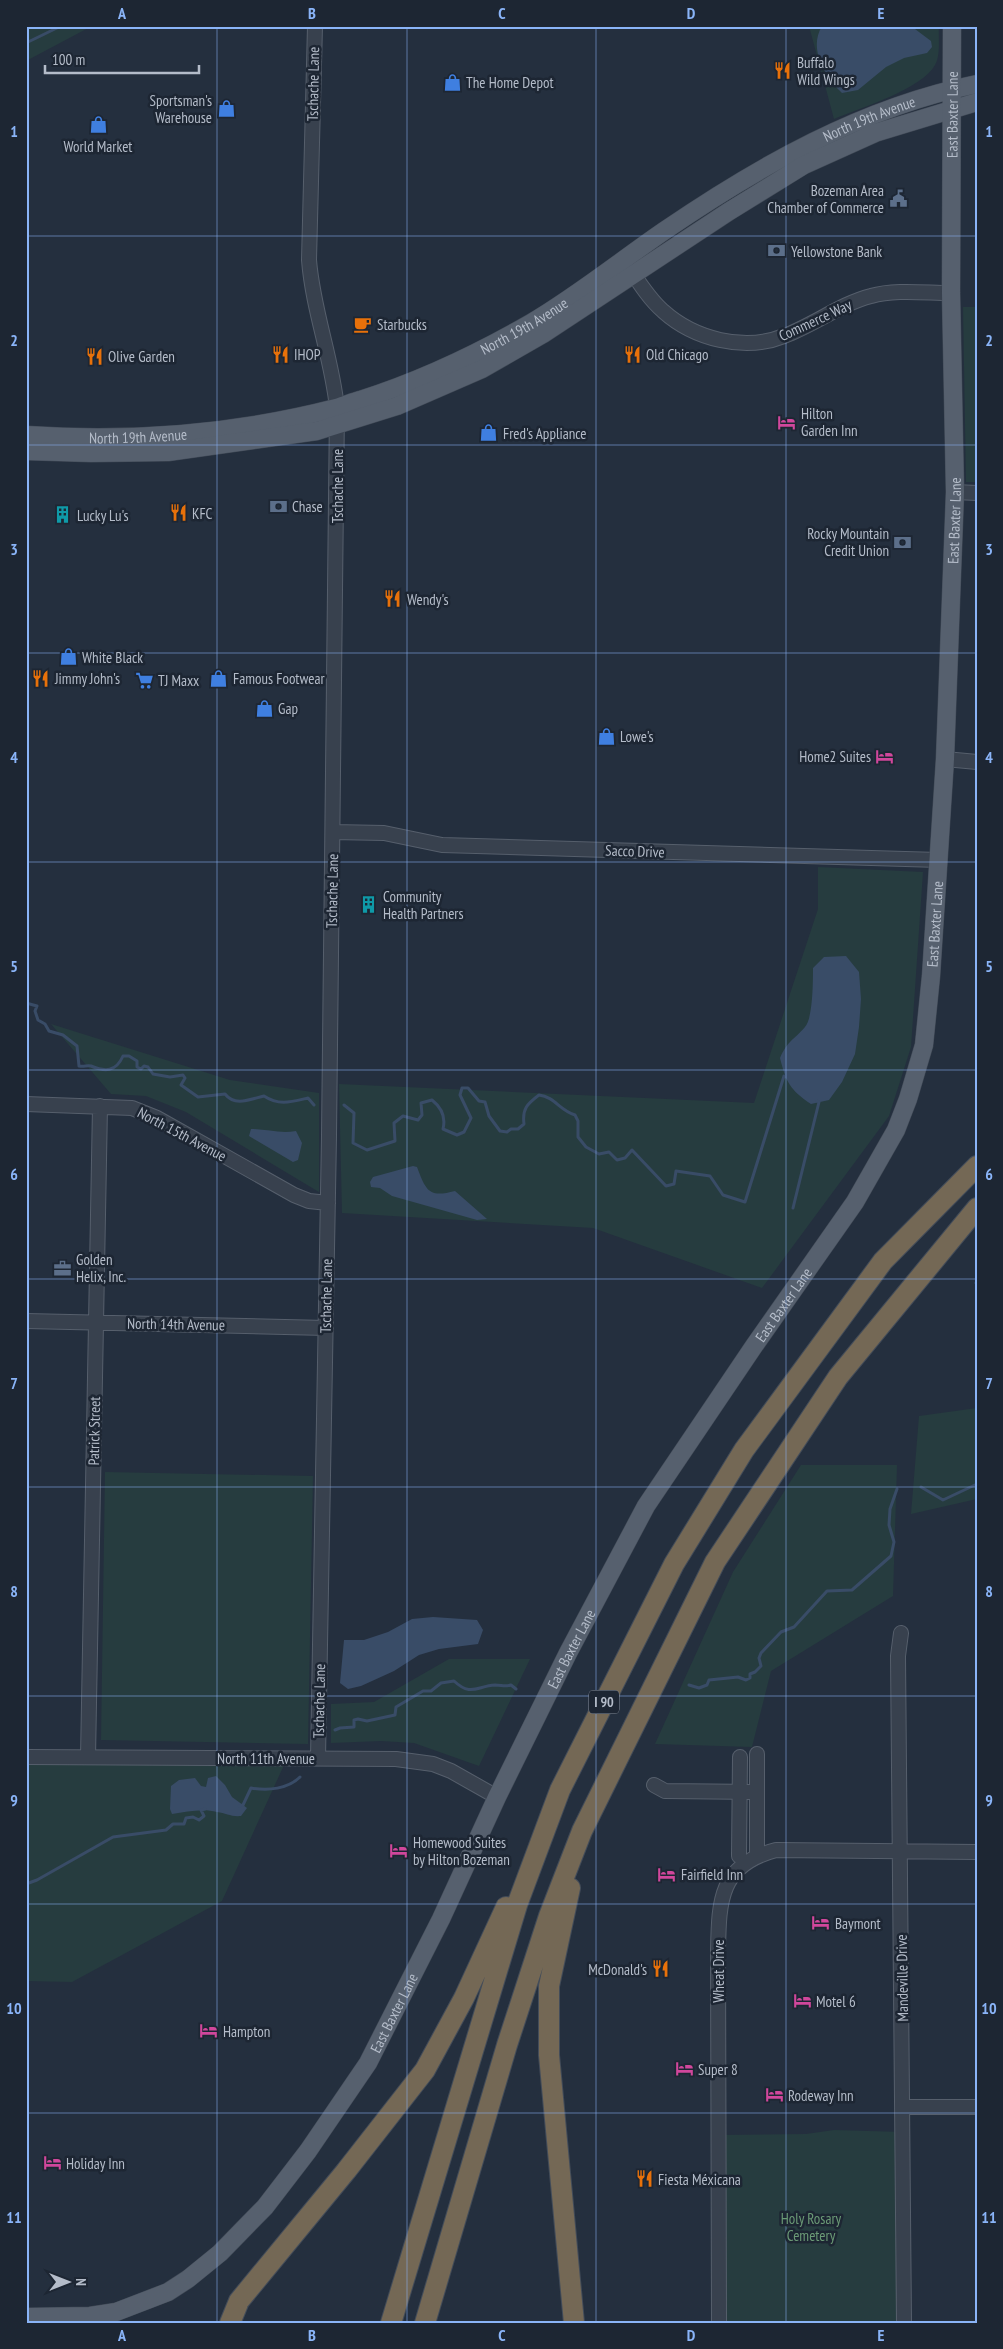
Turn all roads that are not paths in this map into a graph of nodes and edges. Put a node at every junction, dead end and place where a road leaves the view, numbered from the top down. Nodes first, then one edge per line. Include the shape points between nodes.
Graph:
1 (315, 26) edge
2 (952, 26) edge
3 (977, 84) edge
4 (951, 89) junction
5 (977, 102) edge
6 (951, 108) junction
7 (623, 259) junction
8 (633, 274) junction
9 (951, 293) junction
10 (337, 408) junction
11 (337, 426) junction
12 (26, 435) edge
13 (26, 451) edge
14 (955, 492) junction
15 (977, 493) edge
16 (945, 759) junction
17 (977, 762) edge
18 (333, 832) junction
19 (939, 860) junction
20 (26, 1104) edge
21 (100, 1106) junction
22 (977, 1166) edge
23 (328, 1203) junction
24 (977, 1208) edge
25 (26, 1321) edge
26 (96, 1323) junction
27 (326, 1328) junction
28 (901, 1633) dead end
29 (623, 1747) junction
30 (757, 1754) dead end
31 (26, 1756) edge
32 (88, 1757) junction
33 (740, 1757) dead end
34 (318, 1758) junction
35 (654, 1785) dead end
36 (560, 1790) junction
37 (740, 1792) junction
38 (757, 1792) junction
39 (497, 1797) junction
40 (901, 1852) junction
41 (977, 1852) edge
42 (757, 1855) junction
43 (739, 1856) dead end
44 (903, 2107) junction
45 (977, 2107) edge
46 (26, 2317) edge
47 (230, 2323) edge
48 (392, 2323) edge
49 (425, 2323) edge
50 (574, 2323) edge
51 (718, 2323) edge
52 (904, 2323) edge

1 - 10 street, Tschache Lane via 309,260 311,286
2 - 4 main road, East Baxter Lane
3 - 4 main road, North 19th Avenue
4 - 6 main road, East Baxter Lane
4 - 7 main road, North 19th Avenue via 910,100 791,153 728,188
5 - 6 main road, North 19th Avenue
6 - 8 main road, North 19th Avenue via 875,133 804,166
6 - 9 main road, East Baxter Lane
7 - 8 street, Commerce Way
7 - 10 main road, North 19th Avenue via 532,322 475,353 392,390
8 - 9 street, Commerce Way via 653,302 672,320 700,335 734,342 783,337 873,295
8 - 11 main road, North 19th Avenue via 543,334 482,369 397,406
9 - 14 main road, East Baxter Lane
10 - 11 street, Tschache Lane
10 - 12 main road, North 19th Avenue via 215,432 156,437
11 - 13 main road, North 19th Avenue via 168,452
11 - 18 street, Tschache Lane
14 - 15 street
14 - 16 main road, East Baxter Lane
16 - 17 street
16 - 19 main road, East Baxter Lane
18 - 19 street, Sacco Drive via 384,833 442,845
18 - 23 street, Tschache Lane
19 - 39 main road, East Baxter Lane via 924,1045 891,1142 855,1202 646,1506
20 - 21 street, North 15th Avenue
21 - 23 street, North 15th Avenue via 132,1108 157,1118 294,1195
21 - 26 street, Patrick Street
22 - 36 highway, I 90 via 883,1261 744,1450 674,1564
23 - 27 street, Tschache Lane
24 - 29 highway, I 90 via 838,1377 768,1480 715,1562
25 - 26 street, North 14th Avenue
26 - 27 street, North 14th Avenue
26 - 32 street, Patrick Street
27 - 34 street, Tschache Lane
28 - 40 street, Mandeville Drive via 898,1656
29 - 49 highway, I 90 via 582,1831 548,1916
29 - 50 highway via 568,1893 549,1986 549,2055
30 - 38 street
31 - 32 street, North 11th Avenue
32 - 34 street, North 11th Avenue
33 - 37 street
34 - 39 street, North 11th Avenue via 396,1759 433,1764
35 - 37 street via 664,1791
36 - 47 highway via 464,1998 425,2070 239,2301
36 - 48 highway, I 90 via 517,1905
37 - 38 street
37 - 43 street
38 - 42 street
39 - 46 main road, East Baxter Lane via 368,2063 265,2208 207,2265 168,2292 116,2312 90,2316
40 - 41 street, Wheat Drive
40 - 42 street, Wheat Drive via 776,1850
40 - 44 street, Mandeville Drive
42 - 51 street, Wheat Drive via 734,1874 719,1906
44 - 45 street
44 - 52 street, Mandeville Drive

